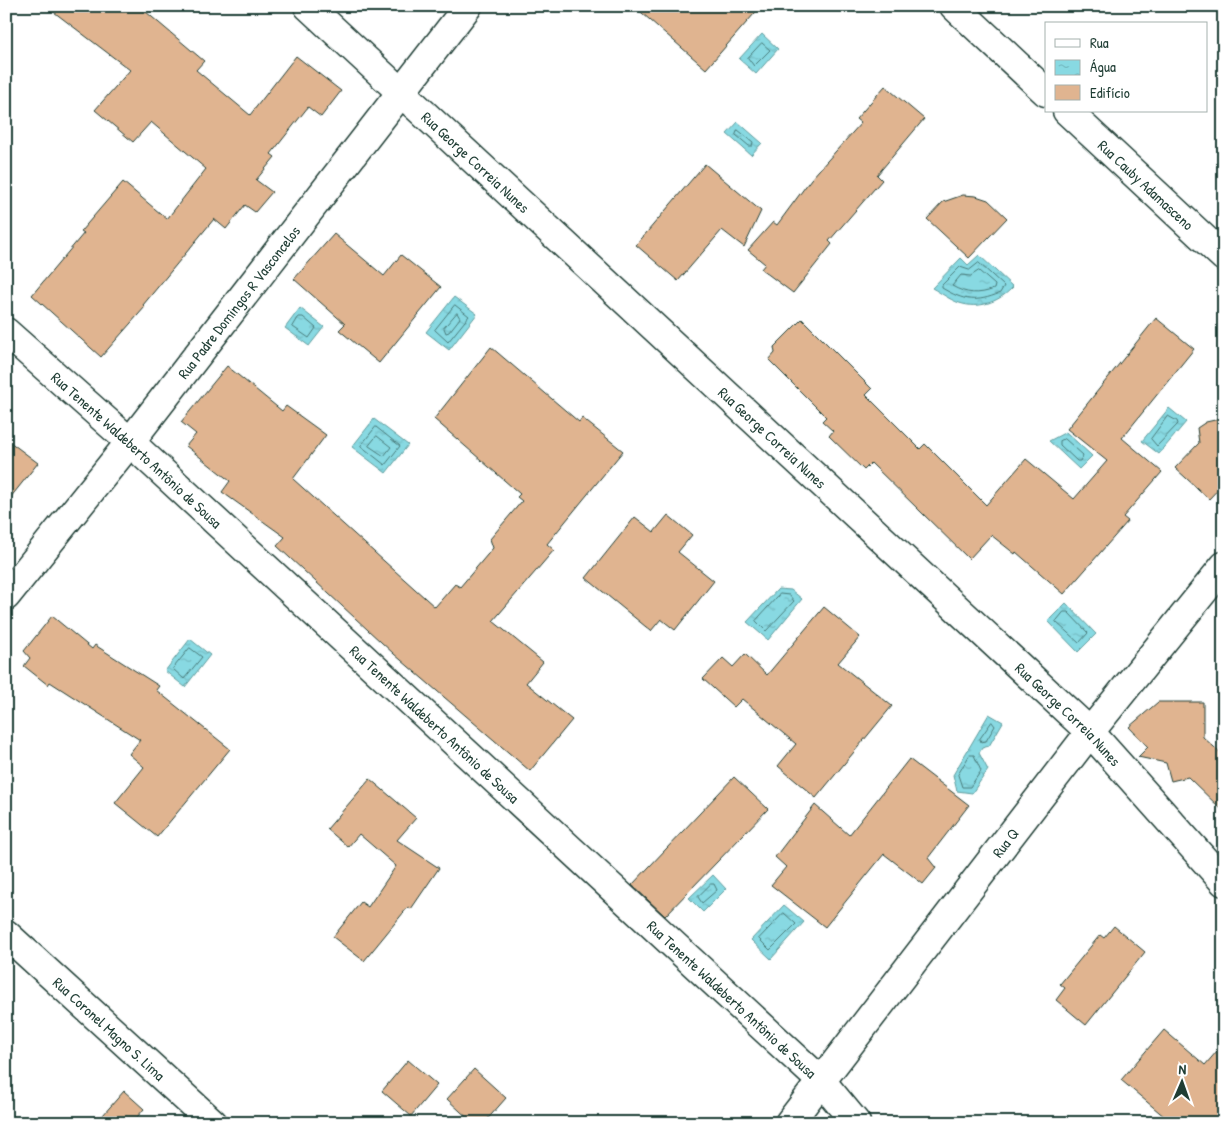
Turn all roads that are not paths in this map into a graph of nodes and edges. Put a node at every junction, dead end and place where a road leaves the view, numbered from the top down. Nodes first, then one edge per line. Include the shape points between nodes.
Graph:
1 (308, 6) edge
2 (468, 6) edge
3 (954, 6) edge
4 (401, 90) junction
5 (1045, 91) edge
6 (1068, 112) edge
7 (1224, 257) edge
8 (6, 332) edge
9 (130, 442) junction
10 (1224, 566) edge
11 (6, 596) edge
12 (1090, 732) junction
13 (1224, 882) edge
14 (6, 934) edge
15 (822, 1082) junction
16 (212, 1123) edge
17 (789, 1123) edge
18 (856, 1123) edge

1 - 4 street, Rua George Correia Nunes
2 - 4 street, Rua Padre Domingos R Vasconcelos
3 - 5 street
4 - 9 street, Rua Padre Domingos R Vasconcelos
4 - 12 street, Rua George Correia Nunes
6 - 7 street, Rua Cauby Adamasceno
8 - 9 street, Rua Tenente Waldeberto Antônio de Sousa
9 - 11 street, Rua Padre Domingos R Vasconcelos
9 - 15 street, Rua Tenente Waldeberto Antônio de Sousa
10 - 12 street, Rua Q
12 - 13 street, Rua George Correia Nunes
12 - 15 street, Rua Q
14 - 16 street, Rua Coronel Magno S. Lima
15 - 17 street, Rua Q
15 - 18 street, Rua Tenente Waldeberto Antônio de Sousa

